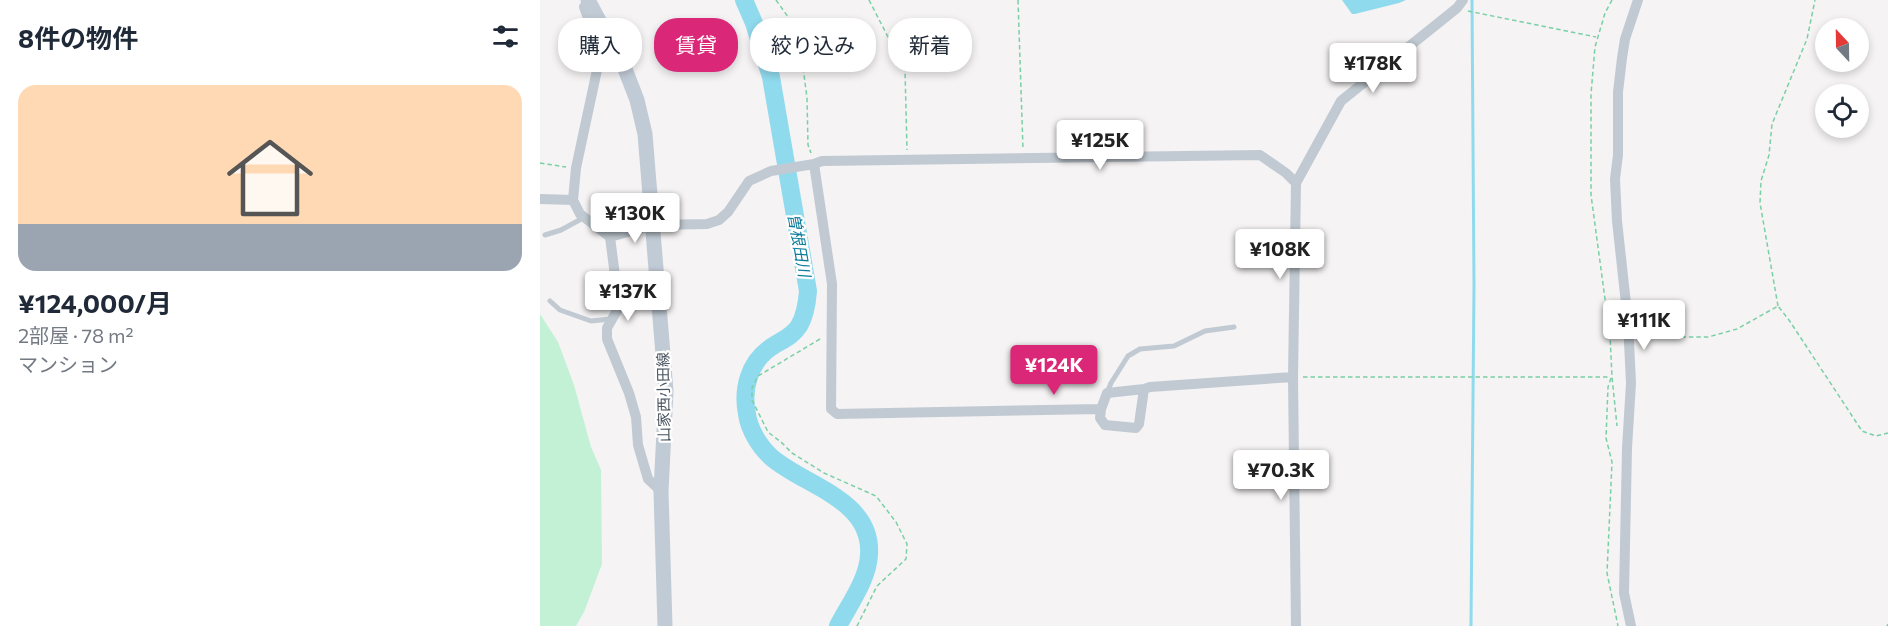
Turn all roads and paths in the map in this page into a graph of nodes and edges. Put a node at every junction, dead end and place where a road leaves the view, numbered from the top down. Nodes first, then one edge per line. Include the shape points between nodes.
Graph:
1 (589, 0) edge
2 (776, 0) edge
3 (869, 0) edge
4 (1018, 0) edge
5 (1612, 0) edge
6 (1638, 0) edge
7 (1815, 0) edge
8 (1460, 4) edge
9 (1597, 38) junction
10 (1023, 159) junction
11 (907, 160) junction
12 (540, 163) edge
13 (810, 165) junction
14 (576, 168) junction
15 (1296, 183) junction
16 (540, 199) edge
17 (573, 200) junction
18 (585, 217) junction
19 (652, 225) junction
20 (545, 235) dead end
21 (610, 237) junction
22 (550, 301) dead end
23 (1778, 306) junction
24 (611, 319) junction
25 (1628, 322) junction
26 (1234, 327) dead end
27 (833, 329) junction
28 (1293, 376) junction
29 (1612, 377) junction
30 (1144, 389) junction
31 (1107, 393) junction
32 (1101, 409) junction
33 (1618, 430) dead end
34 (1888, 433) edge
35 (661, 491) junction
36 (665, 626) edge
37 (857, 626) edge
38 (1296, 626) edge
39 (1618, 626) edge
40 (1631, 626) edge

1 - 14 street via 584,7 598,45 597,69
1 - 19 main road, 山家西小田線 via 638,100 645,134
2 - 13 path via 796,28 800,44
3 - 11 path via 905,70
4 - 10 path
5 - 9 path
6 - 25 street via 1622,58 1615,179
7 - 23 path via 1807,39 1772,124 1761,181 1760,203
8 - 9 path
8 - 15 street via 1341,101
9 - 29 path via 1591,94 1591,195
10 - 11 street
10 - 15 street via 1260,155
11 - 13 street via 822,161
12 - 14 path
13 - 19 street via 771,171 749,181 719,220 707,224
13 - 27 street via 832,284
14 - 17 street
15 - 28 street
16 - 17 street
17 - 18 street
18 - 20 lane
18 - 21 street
19 - 21 street
19 - 35 main road, 山家西小田線 via 666,391
21 - 24 street via 619,307
22 - 24 lane via 560,310 591,321
23 - 25 path via 1737,329 1708,337 1653,337
23 - 34 path via 1862,431 1876,436
24 - 35 street via 607,339 629,393 648,479
25 - 40 street via 1631,383 1624,593
26 - 31 lane via 1205,331 1174,346 1140,349 1128,356
27 - 32 street via 831,409 837,414
27 - 37 path via 758,376 752,400 768,432 792,453 824,473 876,496 907,544 906,559 877,586
28 - 29 path
28 - 30 street
28 - 38 street
29 - 33 path
29 - 39 path via 1608,387 1606,438 1612,462 1607,573
30 - 31 street
30 - 32 street via 1136,428 1105,425 1100,418
31 - 32 street
35 - 36 main road, 山家西小田線

